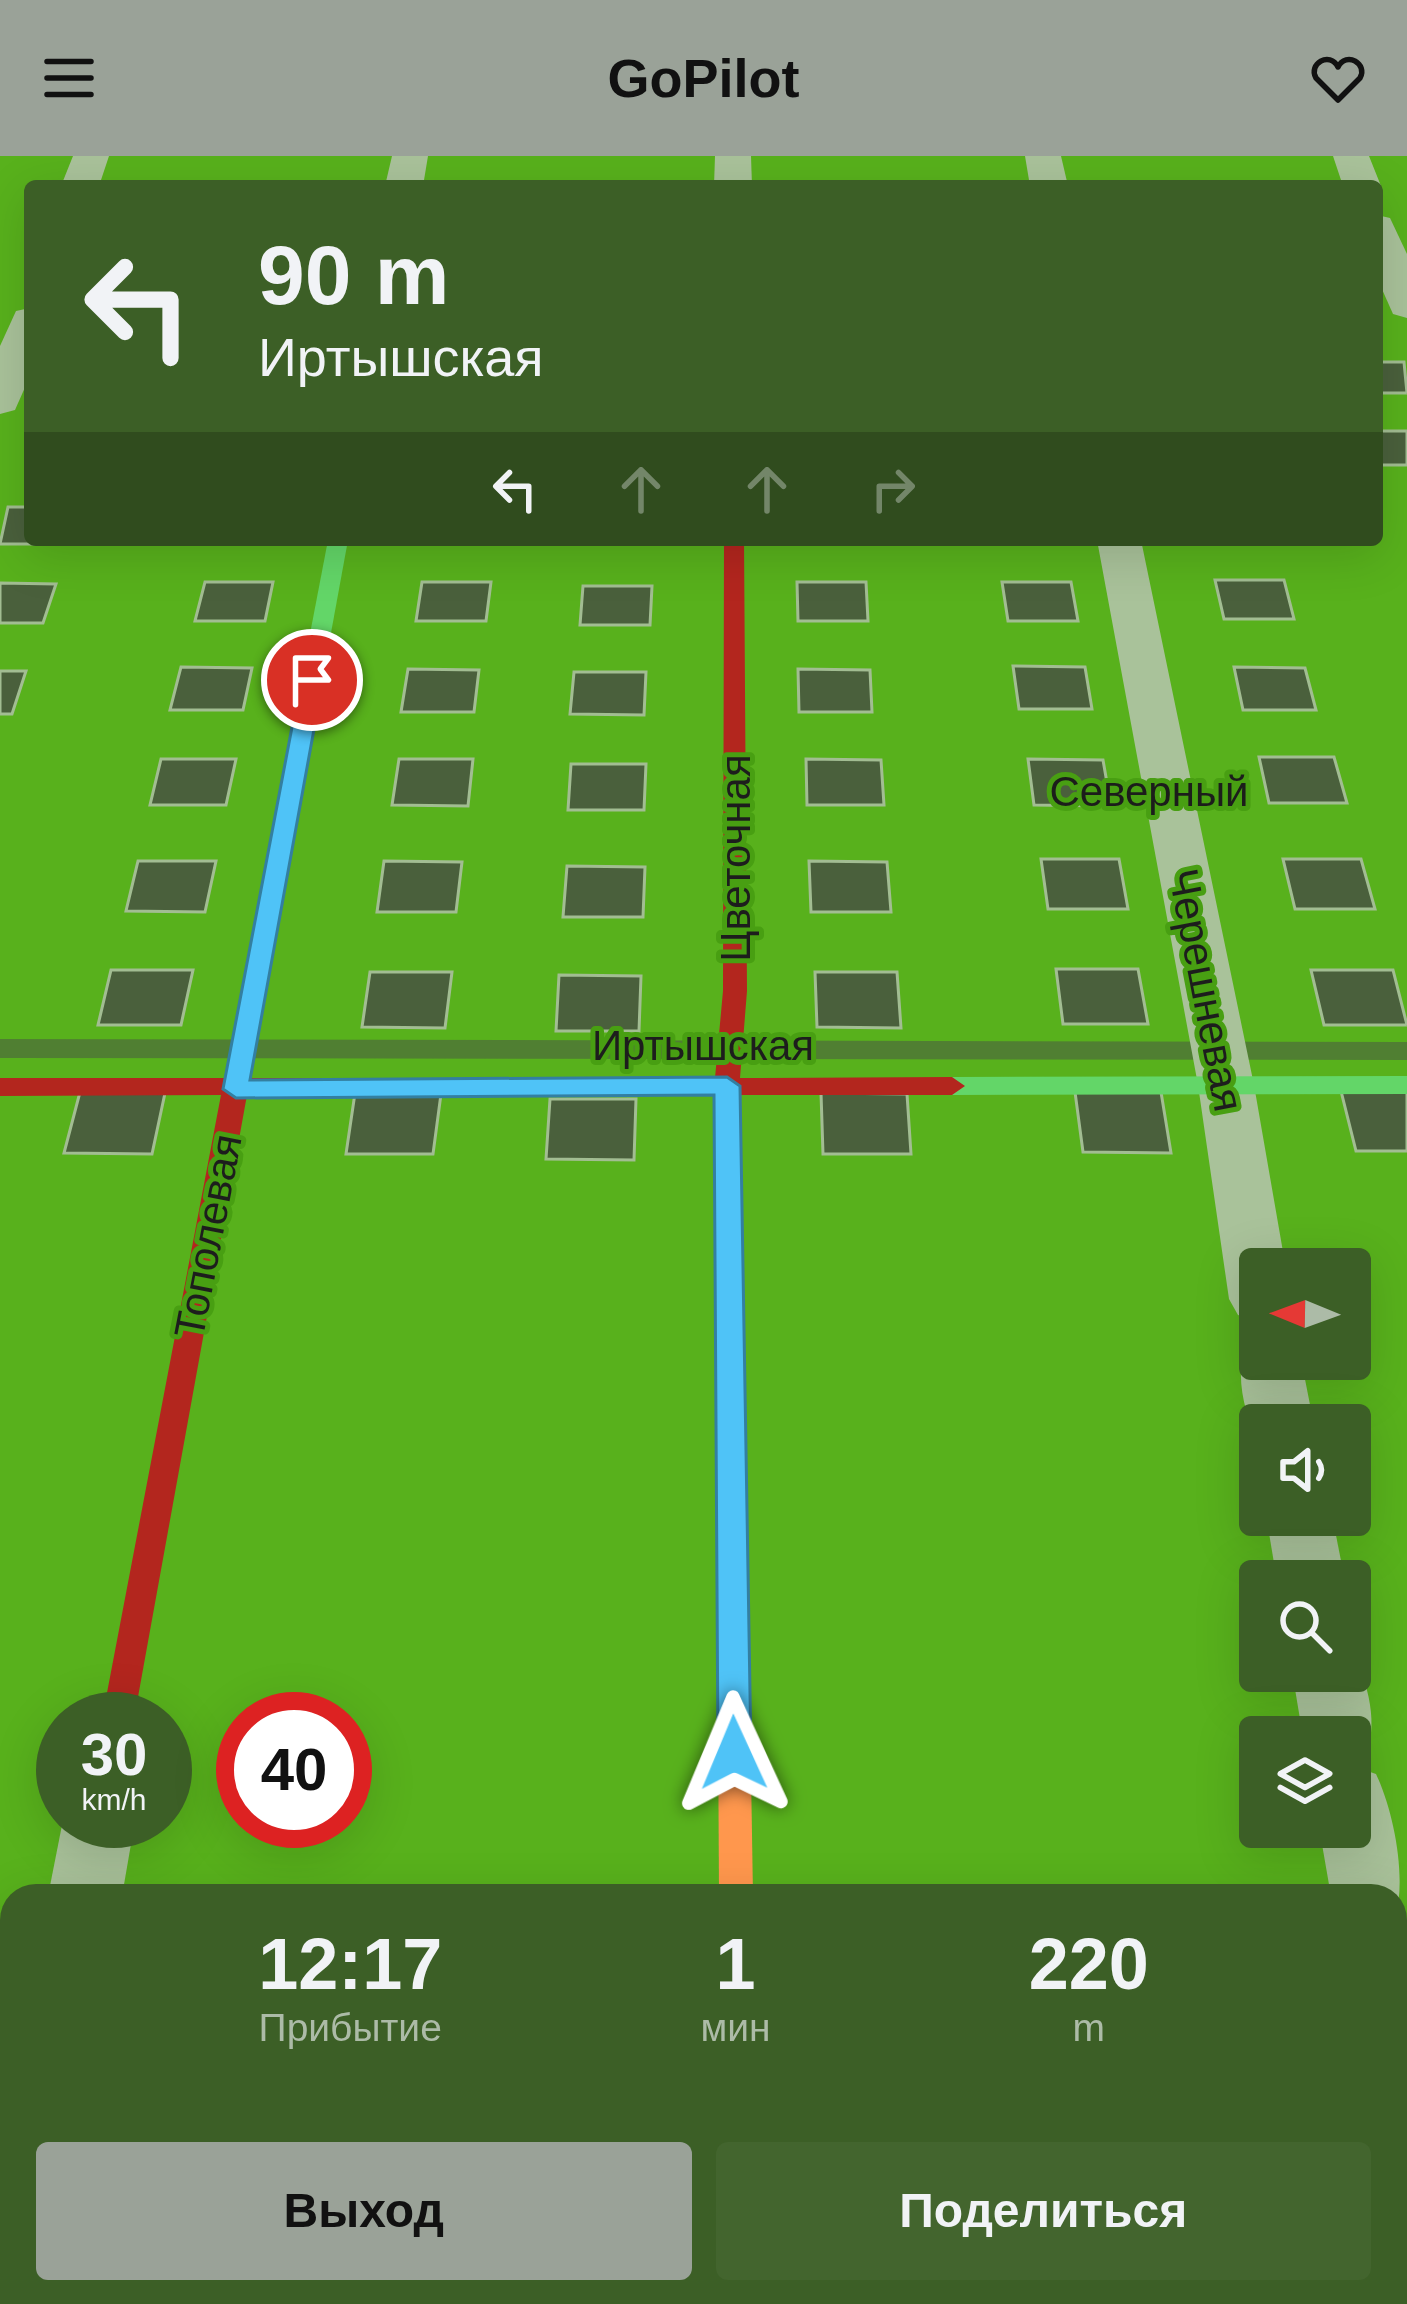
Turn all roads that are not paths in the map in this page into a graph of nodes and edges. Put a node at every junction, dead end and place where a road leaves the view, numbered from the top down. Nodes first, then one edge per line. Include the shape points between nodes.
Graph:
1 (1383, 242) edge
2 (1407, 306) edge
3 (24, 336) edge
4 (0, 401) edge
5 (337, 546) edge
6 (734, 546) edge
7 (1120, 546) edge
8 (1226, 1085) junction
9 (1407, 1085) edge
10 (727, 1086) junction
11 (0, 1088) edge
12 (236, 1089) junction
13 (1252, 1248) edge
14 (123, 1692) edge
15 (94, 1848) edge
16 (1359, 1848) edge
17 (87, 1884) edge
18 (736, 1884) edge
19 (1366, 1884) edge

1 - 2 street
3 - 4 street
5 - 12 street, Тополевая
6 - 10 street, Цветочная via 735,991
7 - 8 street, Черешневая
8 - 9 street, Иртышская
8 - 10 street, Иртышская
8 - 13 street, Черешневая
10 - 12 street, Иртышская
10 - 18 street, Цветочная
11 - 12 street, Иртышская
12 - 14 street, Тополевая
15 - 17 street
16 - 19 street

